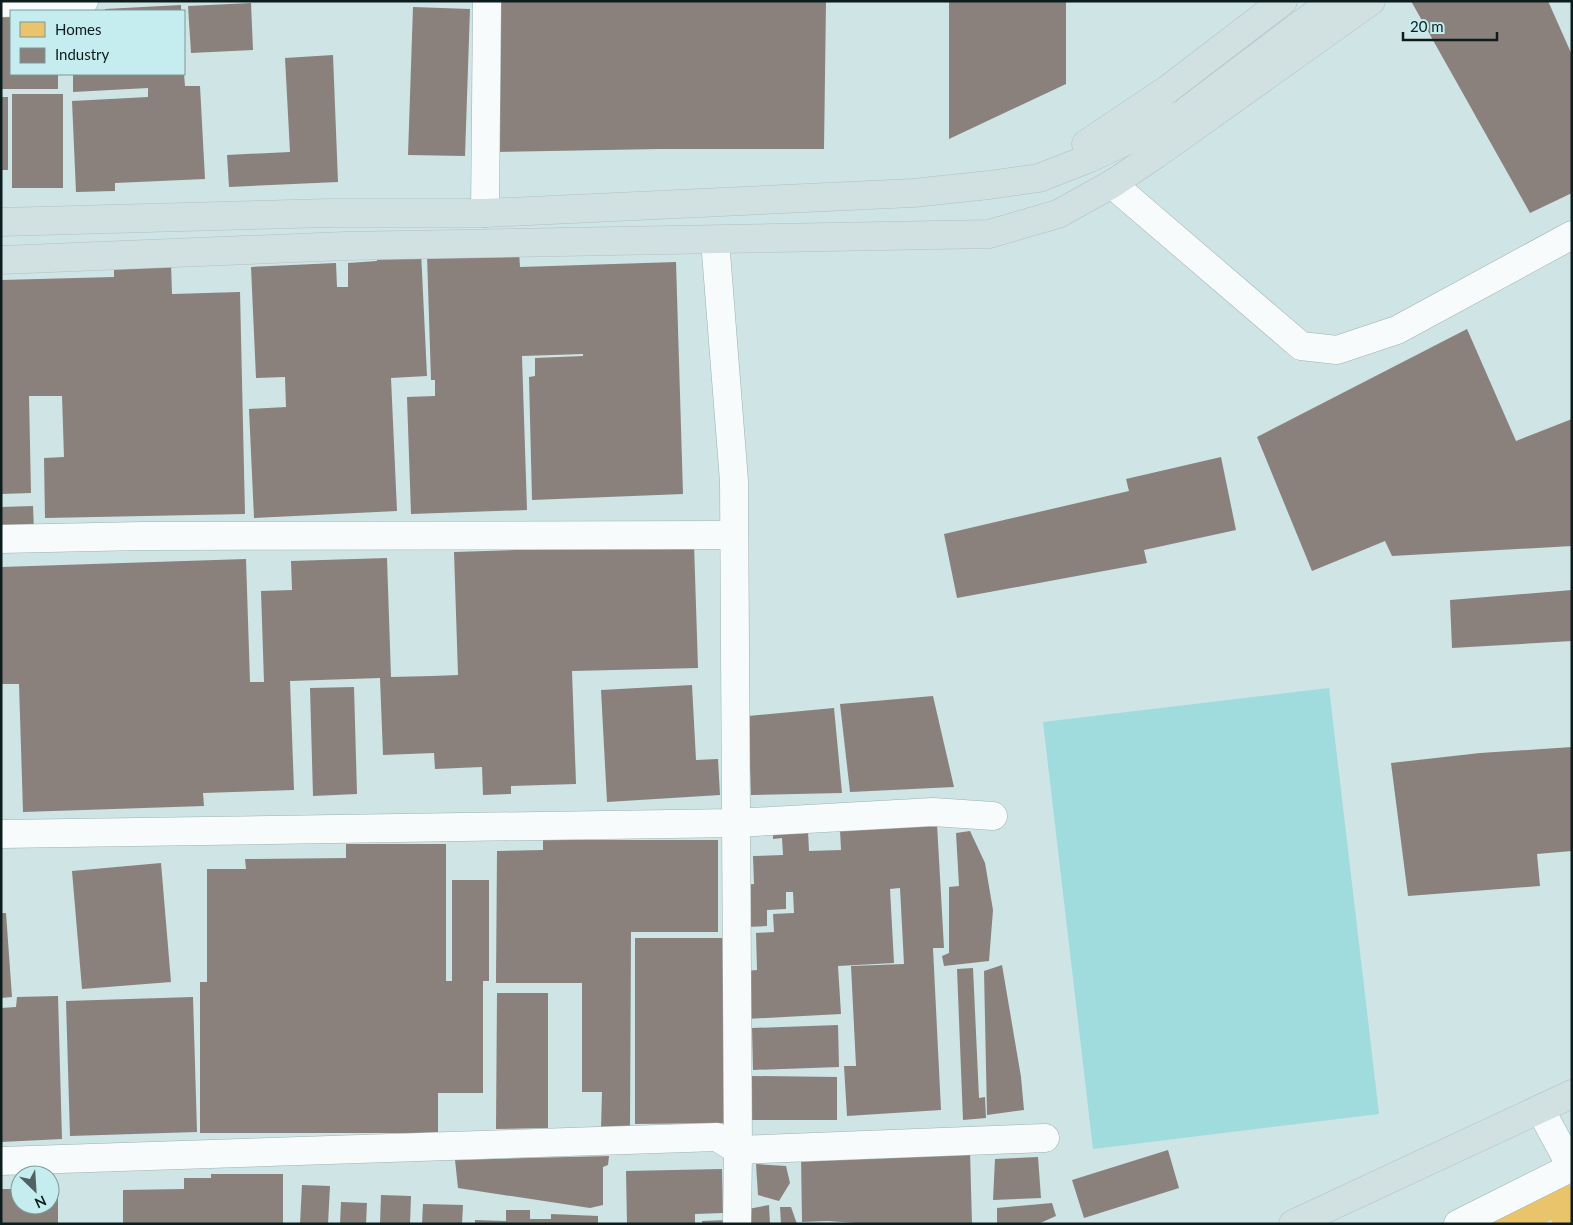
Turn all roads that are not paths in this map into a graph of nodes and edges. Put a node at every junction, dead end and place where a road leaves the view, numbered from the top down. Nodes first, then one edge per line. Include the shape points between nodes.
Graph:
1 (84, 1) edge
2 (487, 1) edge
3 (1283, 1) edge
4 (1332, 1) edge
5 (1371, 1) edge
6 (1, 3) edge
7 (1183, 114) junction
8 (1112, 184) junction
9 (989, 185) junction
10 (485, 213) junction
11 (1058, 214) junction
12 (1, 222) edge
13 (1572, 235) edge
14 (714, 240) junction
15 (1, 260) edge
16 (734, 534) junction
17 (1, 539) edge
18 (992, 816) dead end
19 (735, 823) junction
20 (1, 834) edge
21 (1572, 1094) edge
22 (1540, 1109) junction
23 (1045, 1138) dead end
24 (738, 1150) junction
25 (1, 1161) edge
26 (1572, 1167) edge
27 (737, 1224) edge
28 (1293, 1224) edge
29 (1458, 1224) edge

1 - 6 street
2 - 10 street
3 - 9 main road via 1168,89 1092,140 1043,168
4 - 7 main road
5 - 8 main road
7 - 9 main road via 1039,178
7 - 11 main road
8 - 11 main road
8 - 13 street via 1301,346 1337,350 1397,330
9 - 10 main road via 913,193
10 - 12 main road via 330,213
11 - 14 main road via 989,234
14 - 15 main road via 345,246
14 - 16 street via 734,481
16 - 17 street
16 - 19 street
18 - 19 street via 933,812
19 - 20 street
19 - 24 street
21 - 22 main road
22 - 26 street
22 - 28 main road
23 - 24 street
24 - 25 street via 717,1137
24 - 27 street
26 - 29 street

